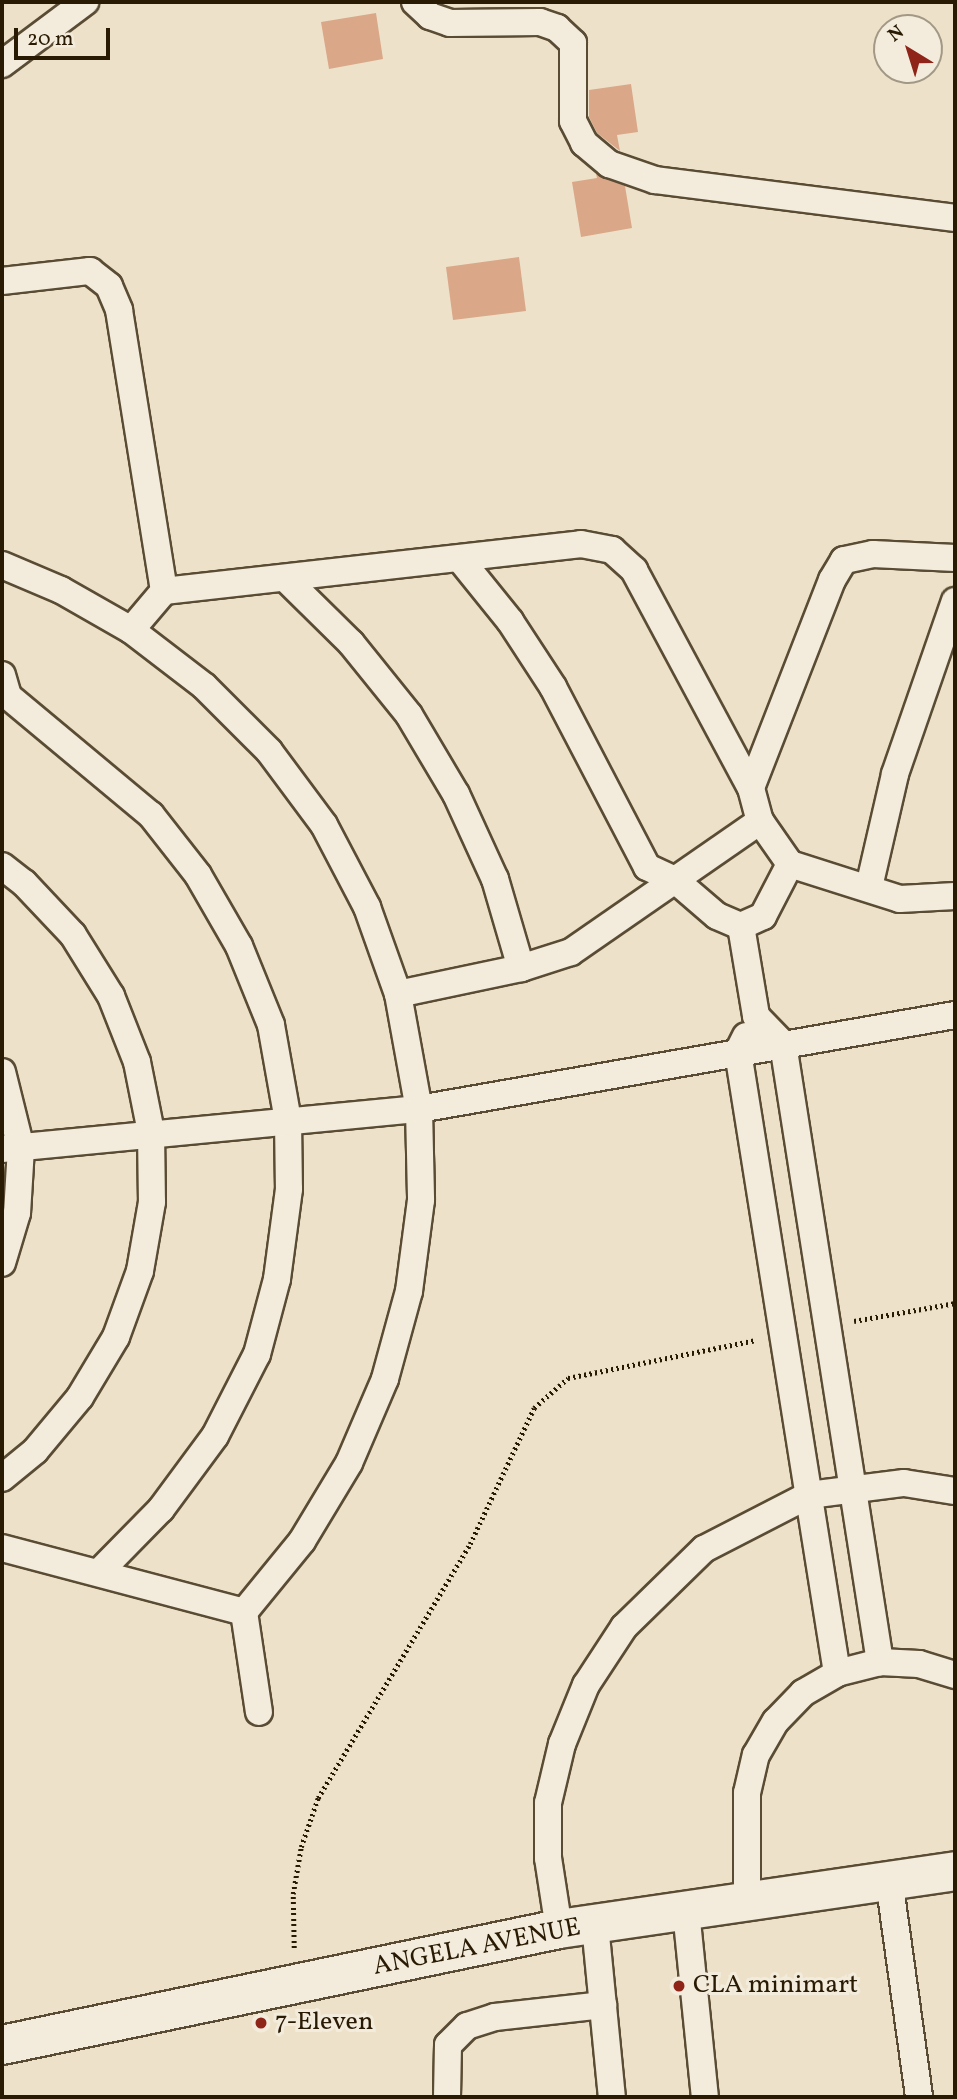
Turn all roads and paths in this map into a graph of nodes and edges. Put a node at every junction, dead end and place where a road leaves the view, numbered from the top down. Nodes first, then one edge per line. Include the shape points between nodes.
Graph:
1 (85, 2) edge
2 (415, 2) edge
3 (2, 64) edge
4 (955, 218) edge
5 (2, 281) edge
6 (955, 558) edge
7 (460, 559) junction
8 (2, 565) edge
9 (285, 578) junction
10 (164, 591) junction
11 (955, 601) edge
12 (131, 630) junction
13 (2, 675) edge
14 (751, 788) junction
15 (760, 821) junction
16 (790, 864) junction
17 (2, 866) edge
18 (675, 880) junction
19 (869, 887) junction
20 (955, 896) edge
21 (741, 926) junction
22 (521, 968) junction
23 (398, 993) junction
24 (955, 1015) edge
25 (756, 1016) junction
26 (783, 1044) junction
27 (738, 1052) junction
28 (2, 1072) edge
29 (419, 1109) junction
30 (288, 1120) junction
31 (151, 1132) junction
32 (11, 1148) edge
33 (2, 1263) edge
34 (955, 1303) edge
35 (829, 1326) junction
36 (783, 1334) junction
37 (2, 1478) edge
38 (854, 1488) junction
39 (955, 1491) edge
40 (809, 1495) junction
41 (2, 1548) edge
42 (99, 1572) junction
43 (244, 1612) junction
44 (880, 1662) junction
45 (837, 1673) junction
46 (955, 1675) edge
47 (259, 1712) dead end
48 (955, 1871) edge
49 (889, 1880) junction
50 (747, 1902) junction
51 (686, 1911) junction
52 (577, 1927) junction
53 (295, 1984) junction
54 (603, 2005) junction
55 (2, 2045) edge
56 (447, 2097) edge
57 (612, 2097) edge
58 (705, 2097) edge
59 (919, 2097) edge

1 - 3 street
2 - 4 street via 430,16 450,23 540,22 557,28 573,43 573,121 584,143 609,164 655,180
5 - 10 street via 90,271 109,286 119,310
6 - 14 street via 873,554 844,560 832,580
7 - 9 street
7 - 14 street via 581,544 612,550 634,570
7 - 18 street via 510,621 553,687 647,866
8 - 12 street via 61,590
9 - 10 street
9 - 22 street via 351,643 409,715 456,794 495,879
10 - 12 street
11 - 19 street via 895,774
12 - 23 street via 205,686 260,742 324,825 367,907
13 - 30 street via 8,696 151,815 198,875 239,946 271,1025
14 - 15 street
15 - 16 street
15 - 18 street
16 - 19 street
16 - 21 street via 763,916
17 - 31 street via 73,935 111,996 137,1062
18 - 21 street via 717,916
18 - 22 street via 595,939
19 - 20 street via 900,899
21 - 25 street
22 - 23 street
23 - 29 street
24 - 26 street
25 - 26 street
25 - 27 street
26 - 27 street
26 - 35 street
27 - 29 street
27 - 36 street
28 - 32 street
29 - 30 street
29 - 43 street via 421,1200 409,1291 385,1379 349,1463 302,1541
30 - 31 street
30 - 42 street via 289,1189 279,1266 257,1354 215,1436 161,1509
31 - 32 street
31 - 37 street via 152,1202 140,1270 116,1337 80,1397 35,1451
32 - 33 street via 17,1213
34 - 35 path
35 - 38 street
36 - 40 street
36 - 53 path via 568,1378 534,1408 470,1544 318,1798 301,1847 293,1894
38 - 39 street via 904,1483
38 - 40 street
38 - 44 street
40 - 45 street
40 - 52 street via 742,1525 673,1574 624,1628 586,1685 562,1744 548,1803 548,1858
41 - 42 street
42 - 43 street
43 - 47 street
44 - 45 street
44 - 46 street via 919,1664
45 - 50 street via 803,1693 776,1721 756,1755 744,1834
48 - 49 main road, ANGELA AVENUE
49 - 50 main road, ANGELA AVENUE
49 - 59 street
50 - 51 main road, ANGELA AVENUE
51 - 52 main road, ANGELA AVENUE
51 - 58 street
52 - 53 main road, ANGELA AVENUE
52 - 54 street
53 - 55 main road, ANGELA AVENUE
54 - 56 street via 495,2017 467,2026 448,2045
54 - 57 street

